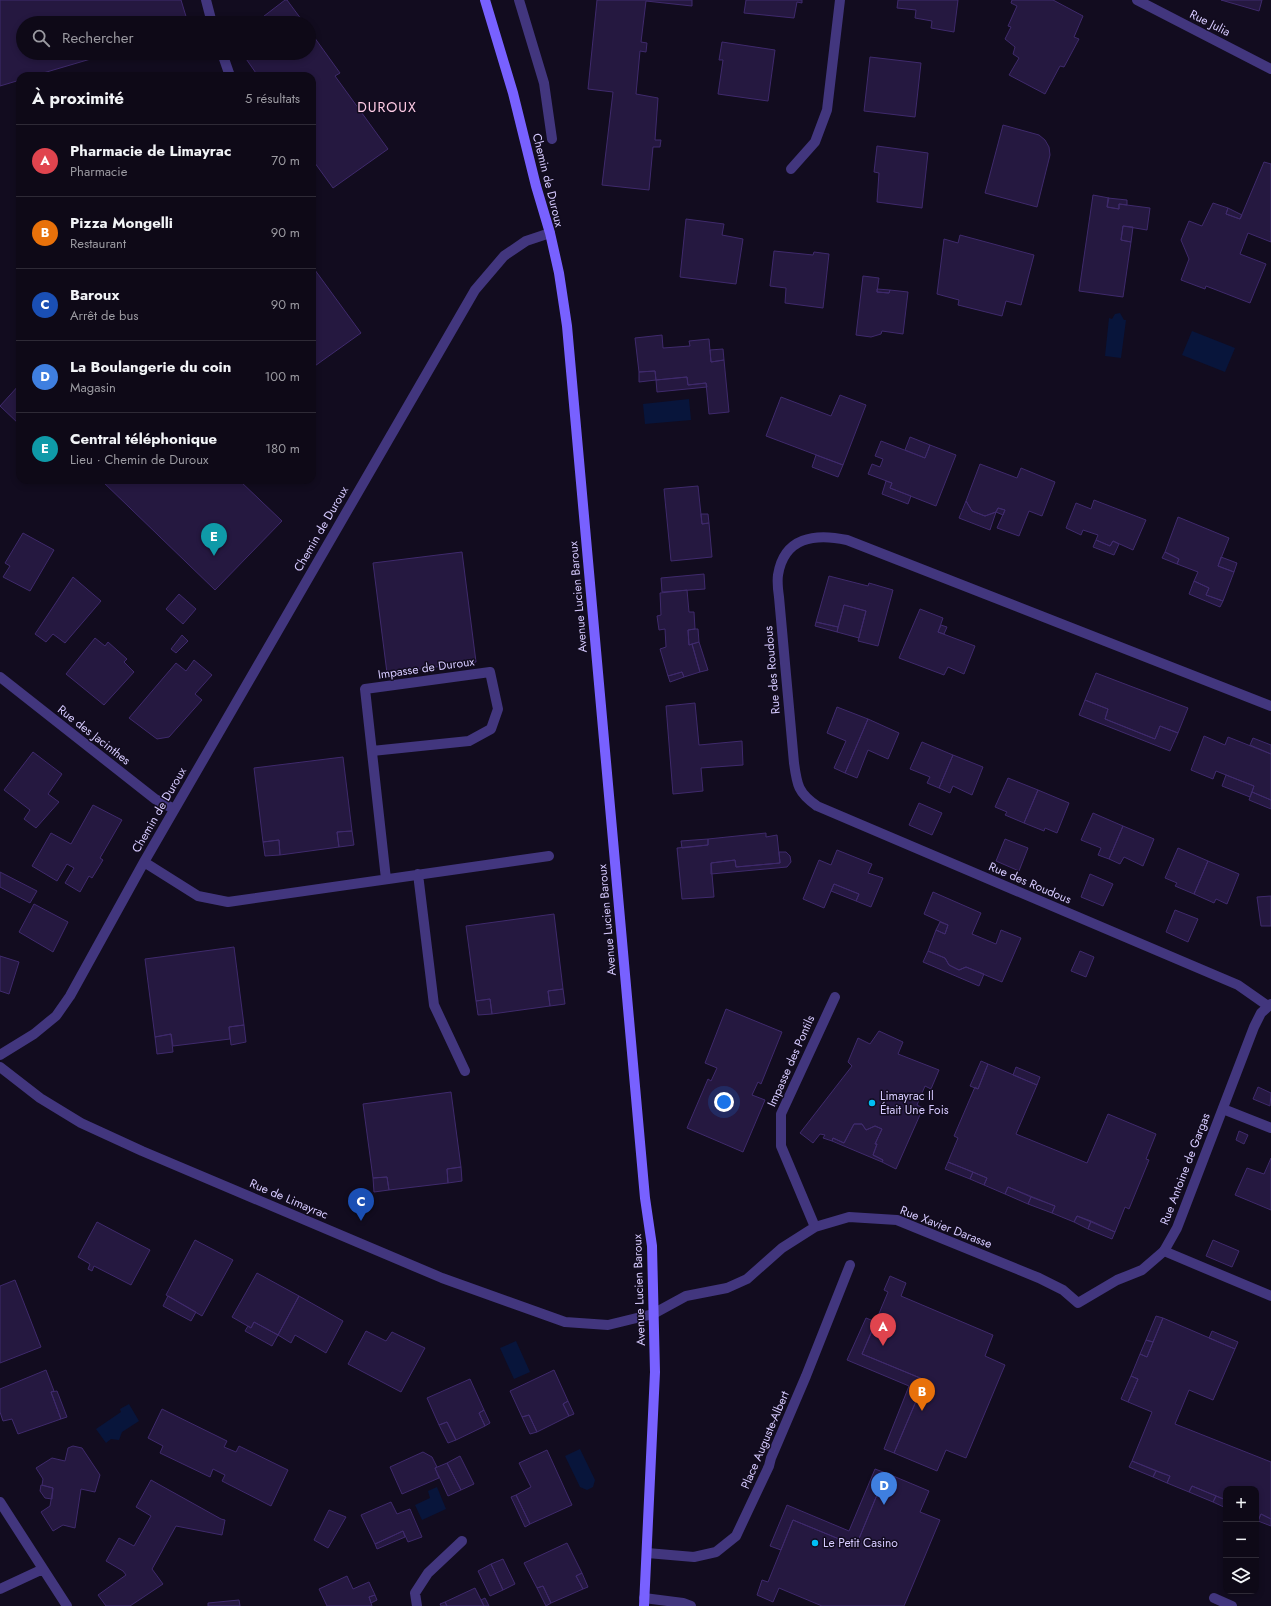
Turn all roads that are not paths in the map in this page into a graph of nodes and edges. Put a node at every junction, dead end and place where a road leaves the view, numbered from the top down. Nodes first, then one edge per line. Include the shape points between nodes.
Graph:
1 (206, 0) edge
2 (485, 0) edge
3 (519, 0) edge
4 (840, 0) edge
5 (1137, 0) edge
6 (210, 16) edge
7 (224, 60) edge
8 (1271, 69) edge
9 (229, 72) edge
10 (552, 139) dead end
11 (791, 169) dead end
12 (550, 233) junction
13 (0, 678) edge
14 (1271, 706) edge
15 (372, 751) junction
16 (174, 809) junction
17 (549, 856) dead end
18 (144, 862) junction
19 (418, 874) junction
20 (386, 879) junction
21 (835, 997) dead end
22 (1269, 1005) edge
23 (0, 1055) edge
24 (0, 1067) edge
25 (465, 1071) dead end
26 (1223, 1109) junction
27 (1271, 1128) edge
28 (815, 1227) junction
29 (1164, 1252) junction
30 (850, 1265) dead end
31 (1271, 1296) edge
32 (1078, 1303) joint
33 (653, 1314) junction
34 (0, 1502) edge
35 (462, 1541) dead end
36 (647, 1553) junction
37 (43, 1569) junction
38 (0, 1589) edge
39 (1214, 1598) dead end
40 (644, 1602) edge
41 (67, 1606) edge
42 (417, 1606) edge
43 (691, 1606) edge
44 (1232, 1606) edge

1 - 6 street
2 - 12 street, Chemin de Duroux
3 - 10 street via 544,82
4 - 11 street via 826,110 814,142
5 - 8 street, Rue Julia
7 - 9 street
12 - 16 street, Chemin de Duroux via 526,241 504,256 475,290
12 - 33 street, Avenue Lucien Baroux via 559,273 566,326 645,1198 652,1246
13 - 16 street, Rue des Jacinthes via 155,799
14 - 22 street, Rue des Roudous via 847,540 815,536 791,548 782,560 778,576 794,763 798,788 807,799 817,806 1238,985
15 - 15 street, Impasse de Duroux via 365,689 490,672 498,709 491,729 469,741
15 - 20 street, Impasse de Duroux
16 - 18 street, Chemin de Duroux
17 - 19 street
18 - 20 street via 198,896 228,902
18 - 23 street, Chemin de Duroux via 70,996 56,1016 34,1034
19 - 20 street
19 - 25 street via 434,1005
21 - 28 street, Impasse des Pontils via 781,1114 781,1146
22 - 26 street, Rue Antoine de Gargas via 1261,1013 1254,1027
24 - 33 street, Rue de Limayrac via 40,1098 81,1123 442,1278 546,1316 578,1324 608,1326
26 - 27 street
26 - 29 street, Rue Antoine de Gargas via 1177,1228
28 - 32 street, Rue Xavier Darasse via 849,1217 897,1220 1039,1278 1063,1290
28 - 33 street, Rue Xavier Darasse via 782,1248 747,1279 727,1288 686,1296
29 - 31 street
29 - 32 street, Rue Antoine de Gargas via 1142,1270 1117,1280
30 - 36 street, Place Auguste-Albert via 769,1466 736,1536 716,1552 694,1557
33 - 36 street, Avenue Lucien Baroux via 655,1378
34 - 37 street
35 - 42 street via 428,1573 415,1593
36 - 40 street, Avenue Lucien Baroux
37 - 38 street
37 - 41 street
39 - 44 street
40 - 43 street via 683,1603

